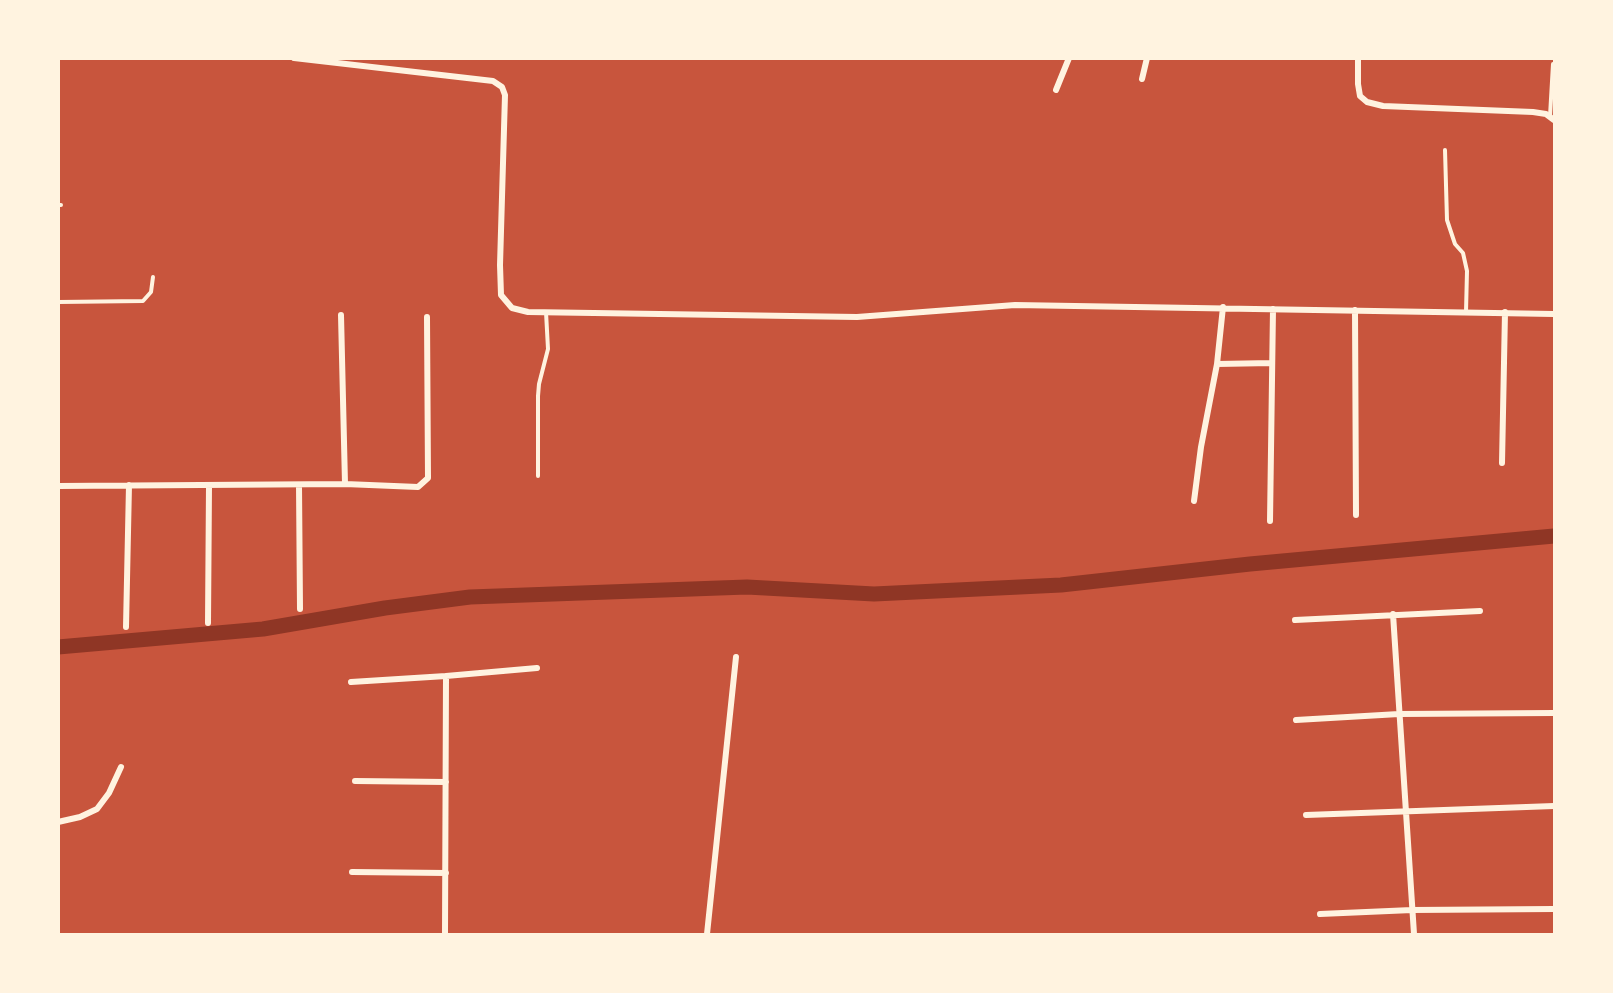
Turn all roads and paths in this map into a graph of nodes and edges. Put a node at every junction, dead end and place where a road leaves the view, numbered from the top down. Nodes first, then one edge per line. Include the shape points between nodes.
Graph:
1 (294, 58) edge
2 (1069, 58) edge
3 (1147, 58) edge
4 (1358, 58) edge
5 (1552, 64) dead end
6 (1142, 79) dead end
7 (1056, 90) dead end
8 (1552, 118) edge
9 (1445, 150) dead end
10 (153, 278) dead end
11 (58, 302) edge
12 (1222, 308) junction
13 (1273, 309) junction
14 (1355, 310) junction
15 (546, 312) junction
16 (1466, 312) junction
17 (1505, 312) junction
18 (1554, 314) edge
19 (341, 315) dead end
20 (427, 317) dead end
21 (1272, 363) junction
22 (1217, 364) junction
23 (1502, 463) dead end
24 (538, 476) dead end
25 (345, 484) junction
26 (129, 485) junction
27 (299, 485) junction
28 (58, 486) edge
29 (209, 486) junction
30 (1194, 501) dead end
31 (1356, 515) dead end
32 (1270, 521) dead end
33 (300, 609) dead end
34 (1480, 611) dead end
35 (1393, 614) junction
36 (1295, 620) dead end
37 (208, 623) dead end
38 (126, 627) dead end
39 (736, 657) dead end
40 (537, 668) dead end
41 (446, 676) junction
42 (351, 682) dead end
43 (1554, 713) edge
44 (1399, 714) junction
45 (1296, 720) dead end
46 (121, 767) dead end
47 (355, 781) dead end
48 (446, 782) junction
49 (1554, 806) edge
50 (1406, 810) junction
51 (1306, 814) dead end
52 (58, 822) edge
53 (352, 872) dead end
54 (446, 873) junction
55 (1554, 909) edge
56 (1412, 910) junction
57 (1320, 914) dead end
58 (445, 934) edge
59 (707, 934) edge
60 (1414, 934) edge

1 - 15 street via 493,81 502,87 505,104 501,295 512,308
2 - 7 street
3 - 6 street
4 - 8 street via 1360,96 1367,102 1383,106 1533,112
5 - 8 lane
9 - 16 lane via 1447,220 1467,271
10 - 11 lane via 151,292 143,301
12 - 13 street
12 - 15 street via 1015,305 857,317
12 - 22 street
13 - 14 street
13 - 21 street
14 - 16 street
14 - 31 street
15 - 24 lane via 548,349 538,396
16 - 17 street
17 - 18 street
17 - 23 street
19 - 25 street
20 - 25 street via 428,478 418,487
21 - 22 street
21 - 32 street
22 - 30 street
25 - 27 street
26 - 28 street
26 - 29 street
26 - 38 street
27 - 29 street
27 - 33 street
29 - 37 street
34 - 35 street
35 - 36 street
35 - 44 street
39 - 59 street
40 - 41 street
41 - 42 street
41 - 48 street
43 - 44 street
44 - 45 street
44 - 50 street
46 - 52 street via 110,793 97,809
47 - 48 street
48 - 54 street
49 - 50 street
50 - 51 street
50 - 56 street
53 - 54 street
54 - 58 street
55 - 56 street
56 - 57 street
56 - 60 street

